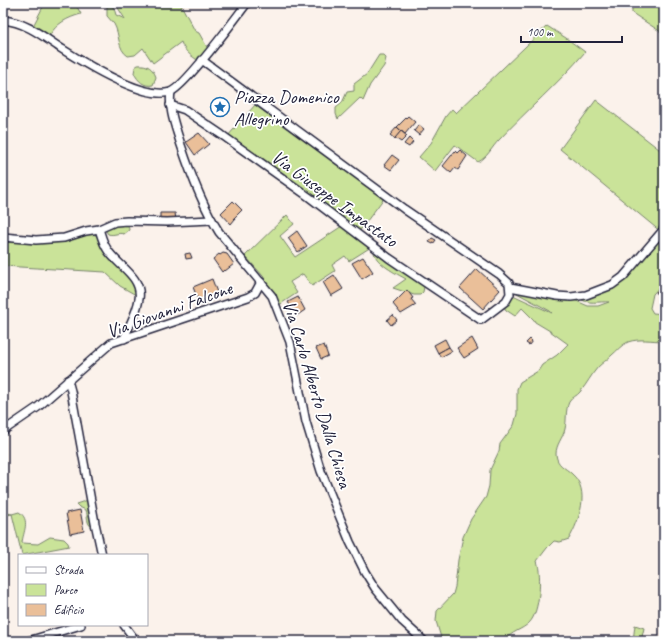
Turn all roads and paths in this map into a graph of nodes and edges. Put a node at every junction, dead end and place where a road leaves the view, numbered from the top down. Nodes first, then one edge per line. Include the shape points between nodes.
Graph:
1 (248, 3) edge
2 (3, 20) edge
3 (202, 60) junction
4 (171, 92) junction
5 (170, 105) junction
6 (212, 220) junction
7 (99, 229) junction
8 (664, 229) edge
9 (3, 237) edge
10 (261, 282) junction
11 (510, 287) junction
12 (124, 339) junction
13 (68, 380) junction
14 (3, 431) edge
15 (102, 554) edge
16 (78, 626) edge
17 (125, 626) edge
18 (28, 641) edge
19 (136, 641) edge
20 (424, 641) edge

1 - 3 street
2 - 4 street via 29,28 101,72 149,91
3 - 4 street
3 - 11 street via 404,209 494,270 509,283
4 - 5 street, Via Carlo Alberto Dalla Chiesa
5 - 6 street, Via Carlo Alberto Dalla Chiesa via 187,163
5 - 11 street, Via Giuseppe Impastato via 186,110 309,197 378,250 481,320 506,300 510,294
6 - 7 street via 127,221 115,222
6 - 10 street, Via Carlo Alberto Dalla Chiesa
7 - 9 street via 64,238 36,240
7 - 12 street via 107,250 132,276 140,294
8 - 11 street via 623,277 612,285 586,295 557,296
10 - 12 street, Via Giovanni Falcone via 255,293 248,297
10 - 20 street, Via Carlo Alberto Dalla Chiesa via 272,296 286,329 306,422 321,471 350,542 365,572 383,598 402,621
12 - 13 street, Via Giovanni Falcone via 111,344
13 - 14 street, Via Giovanni Falcone via 38,407
13 - 15 street
16 - 18 street
17 - 19 street

